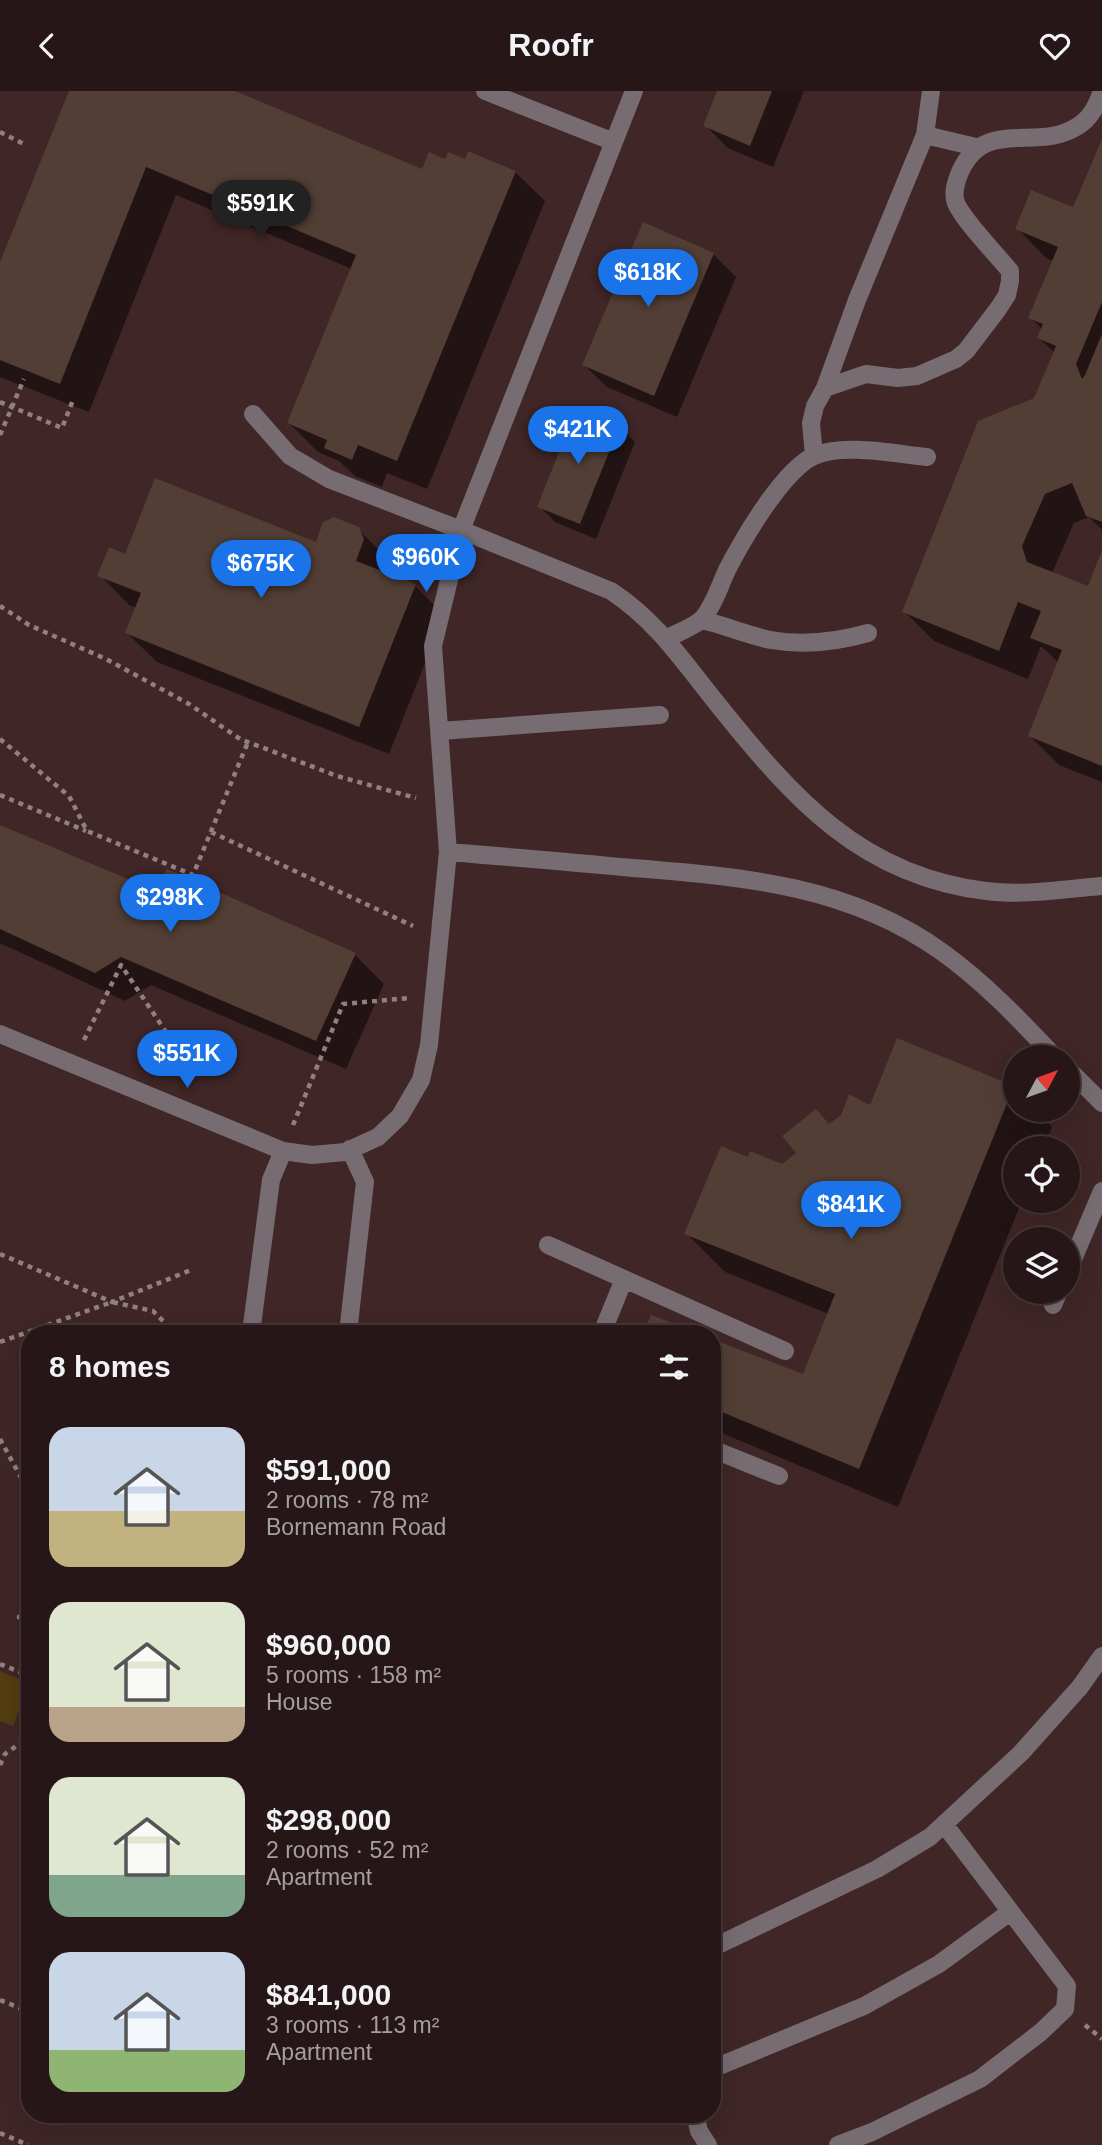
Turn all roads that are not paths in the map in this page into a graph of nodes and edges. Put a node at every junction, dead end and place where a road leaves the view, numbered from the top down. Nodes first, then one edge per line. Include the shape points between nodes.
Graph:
1 (485, 91) edge
2 (634, 91) edge
3 (931, 91) edge
4 (1102, 91) edge
5 (925, 135) junction
6 (614, 142) junction
7 (976, 147) junction
8 (825, 388) junction
9 (253, 414) dead end
10 (814, 456) junction
11 (927, 457) dead end
12 (461, 530) junction
13 (702, 619) junction
14 (868, 633) dead end
15 (666, 639) junction
16 (660, 715) dead end
17 (440, 731) junction
18 (448, 852) junction
19 (1102, 886) edge
20 (0, 1034) edge
21 (1043, 1045) edge
22 (1080, 1081) edge
23 (1102, 1103) edge
24 (350, 1149) junction
25 (283, 1151) junction
26 (1102, 1191) edge
27 (1080, 1243) edge
28 (548, 1245) dead end
29 (624, 1279) junction
30 (252, 1325) edge
31 (349, 1325) edge
32 (604, 1325) edge
33 (785, 1351) dead end
34 (721, 1452) edge
35 (779, 1476) dead end
36 (1102, 1656) edge
37 (944, 1824) junction
38 (1010, 1912) junction
39 (721, 1944) edge
40 (721, 2065) edge
41 (697, 2123) edge
42 (708, 2145) edge
43 (838, 2145) edge

1 - 6 street
2 - 6 street
3 - 5 street
4 - 7 street via 1089,117 1078,127 1047,137 998,140
5 - 7 street
5 - 8 street
6 - 12 street
7 - 8 street via 959,174 956,202 1010,271 1007,295 967,351 947,364 917,376 866,374
8 - 10 street via 811,423
9 - 12 street via 290,456 308,468
10 - 11 street via 872,451
10 - 13 street via 779,487
12 - 15 street via 611,591
12 - 17 street via 433,646
13 - 14 street via 795,643 821,643
13 - 15 street
15 - 19 street via 803,803 874,856 919,875 986,891
16 - 17 street
17 - 18 street
18 - 21 street via 738,877 811,892 857,907 942,951
18 - 24 street via 429,1045 421,1080 400,1116 378,1137
20 - 25 street
22 - 23 street
24 - 25 street via 312,1156
24 - 31 street via 365,1182
25 - 30 street via 271,1180
26 - 27 street
28 - 29 street
29 - 32 street
29 - 33 street
34 - 35 street
36 - 37 street via 1021,1753
37 - 38 street
37 - 39 street via 877,1869
38 - 40 street via 939,1964 864,2007
38 - 43 street via 1067,1986 1065,2009 980,2079
41 - 42 street

